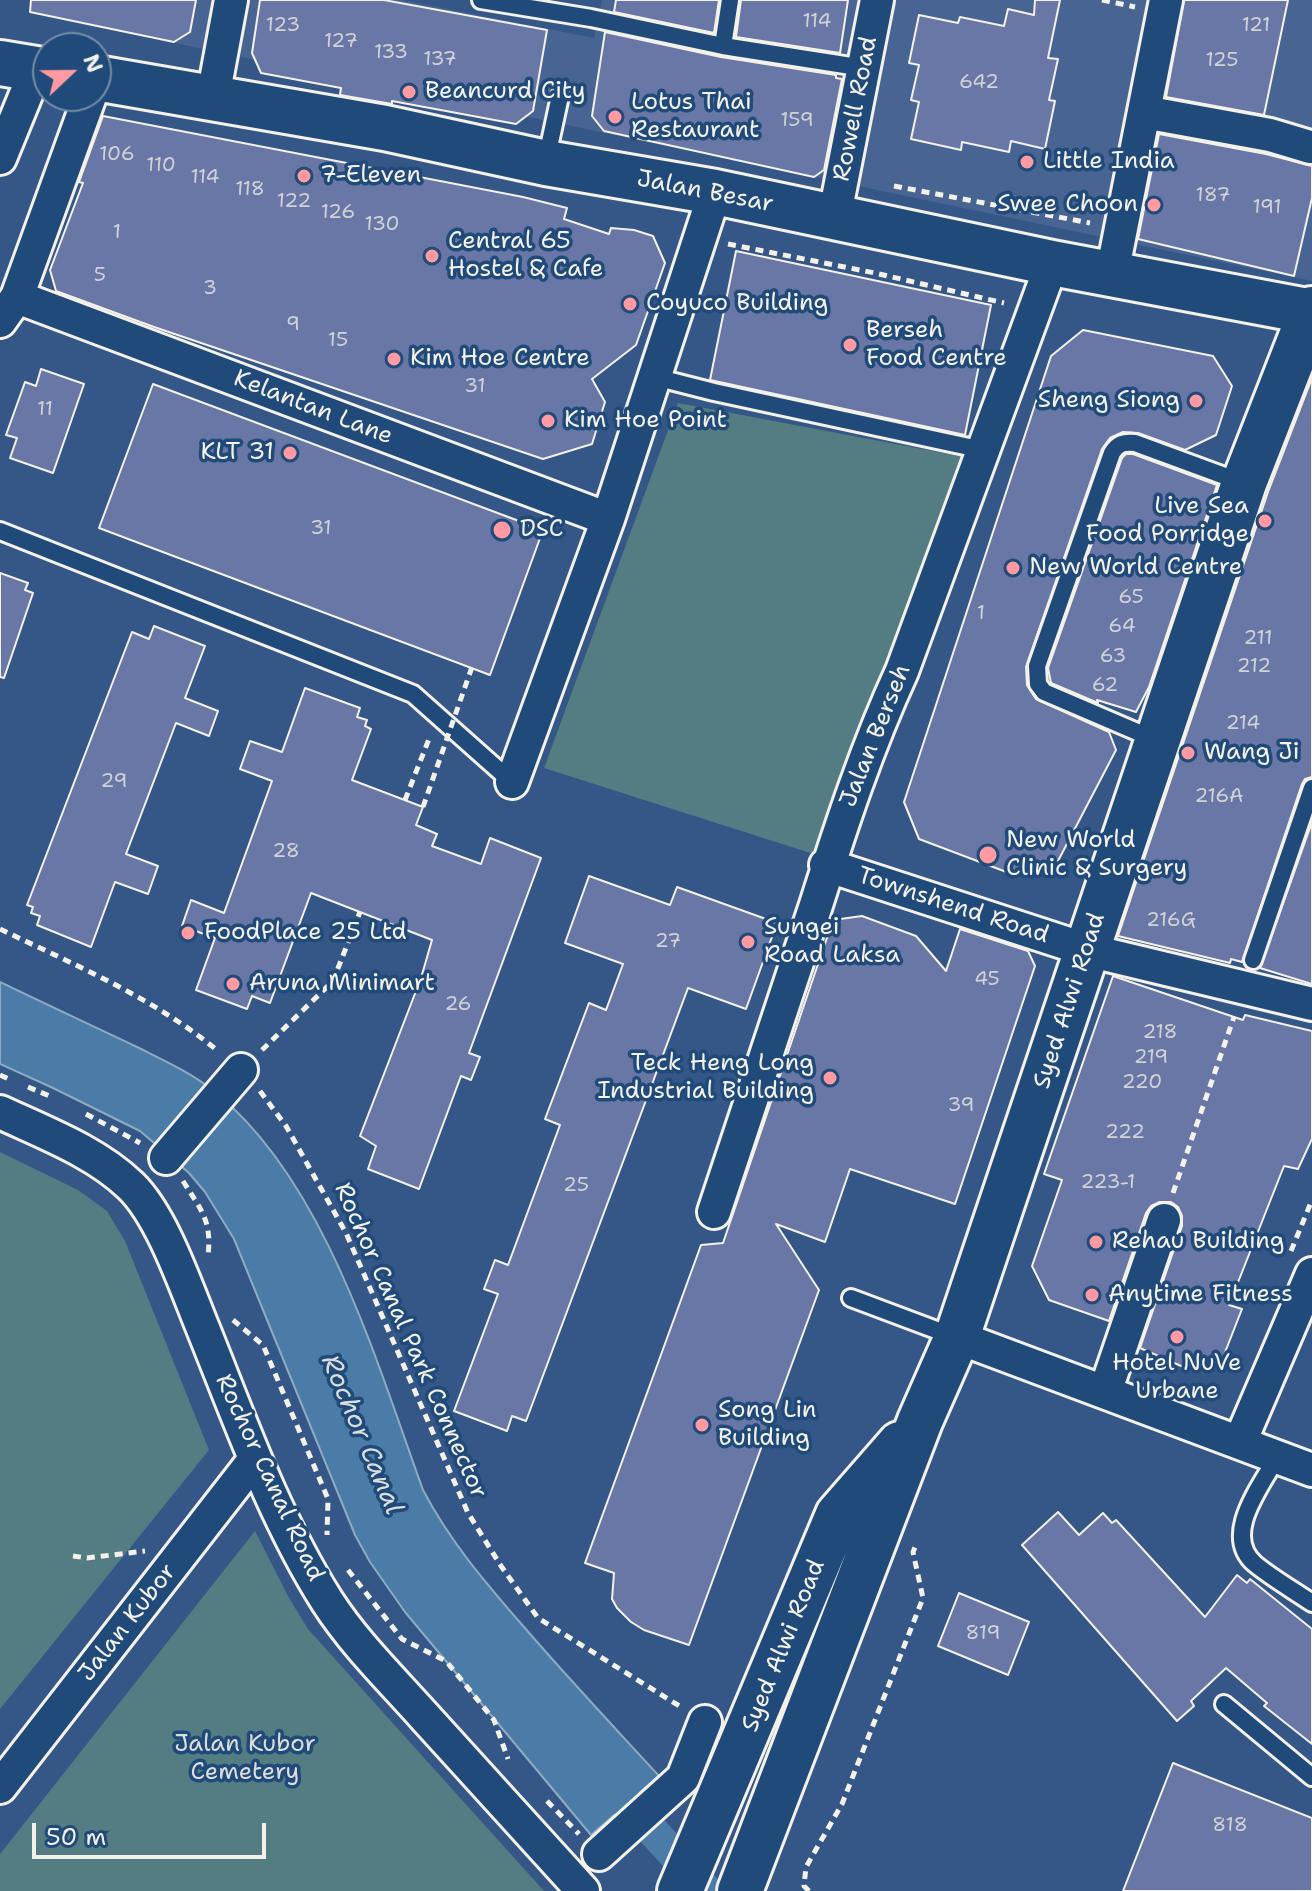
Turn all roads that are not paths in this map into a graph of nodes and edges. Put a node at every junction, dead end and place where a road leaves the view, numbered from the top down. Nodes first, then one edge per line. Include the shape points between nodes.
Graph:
1 (231, 0) edge
2 (481, 0) edge
3 (730, 0) edge
4 (877, 0) edge
5 (1166, 0) edge
6 (723, 46) junction
7 (28, 68) edge
8 (864, 68) junction
9 (112, 81) edge
10 (560, 96) dead end
11 (213, 97) junction
12 (84, 112) edge
13 (1144, 112) junction
14 (1310, 147) dead end
15 (0, 158) edge
16 (546, 163) junction
17 (715, 192) junction
18 (834, 219) junction
19 (1052, 263) junction
20 (1112, 274) junction
21 (9, 309) edge
22 (1312, 311) edge
23 (655, 377) junction
24 (983, 450) junction
25 (1244, 483) junction
26 (608, 519) junction
27 (0, 531) edge
28 (1158, 741) junction
29 (512, 782) joint
30 (1312, 788) edge
31 (1305, 830) edge
32 (826, 865) junction
33 (1087, 950) junction
34 (1249, 973) junction
35 (1312, 1004) edge
36 (241, 1070) road end
37 (0, 1112) edge
38 (169, 1155) road end
39 (714, 1212) dead end
40 (1164, 1220) road end
41 (1312, 1274) edge
42 (851, 1298) dead end
43 (957, 1337) junction
44 (1105, 1392) junction
45 (920, 1421) junction
46 (1240, 1442) junction
47 (1277, 1457) junction
48 (255, 1459) junction
49 (1312, 1470) edge
50 (1312, 1603) edge
51 (1224, 1704) dead end
52 (705, 1722) road end
53 (1312, 1777) edge
54 (0, 1787) edge
55 (607, 1846) road end
56 (583, 1891) edge
57 (680, 1891) edge
58 (740, 1891) edge

1 - 11 street
2 - 6 lane
3 - 6 lane
4 - 8 street, Rowell Road
5 - 13 street
6 - 8 lane
7 - 15 street
8 - 18 street, Rowell Road
9 - 11 street, Jalan Besar
10 - 16 lane
11 - 16 street, Jalan Besar
12 - 21 street
13 - 14 street
13 - 20 street
16 - 17 street, Jalan Besar
17 - 18 street, Jalan Besar
17 - 23 street
18 - 19 street, Jalan Besar
19 - 20 street, Jalan Besar
19 - 24 street, Jalan Berseh
20 - 22 street, Jalan Besar
21 - 26 street, Kelantan Lane
22 - 25 street, Syed Alwi Road
23 - 24 lane
23 - 26 street
24 - 32 street, Jalan Berseh
25 - 28 street, Syed Alwi Road
25 - 28 lane via 1135,443 1117,445 1049,628 1036,676 1044,692
26 - 29 street
27 - 29 lane via 413,694
28 - 33 street, Syed Alwi Road
30 - 31 lane
31 - 34 lane
32 - 33 street, Townshend Road
32 - 39 street, Jalan Berseh
33 - 34 street, Townshend Road
33 - 43 street, Syed Alwi Road
34 - 35 street, Townshend Road
36 - 38 street
37 - 48 street, Rochor Canal Road via 108,1166 154,1216
40 - 44 street
41 - 46 street
42 - 43 lane
43 - 44 street
43 - 45 street, Syed Alwi Road
44 - 46 street
45 - 57 street, Syed Alwi Road via 838,1515
45 - 58 street, Syed Alwi Road
46 - 47 street
47 - 49 street
47 - 50 lane via 1245,1515 1242,1542 1252,1562
48 - 54 street, Jalan Kubor
48 - 56 street, Rochor Canal Road via 299,1555 362,1648
51 - 53 lane
52 - 55 street via 683,1778

